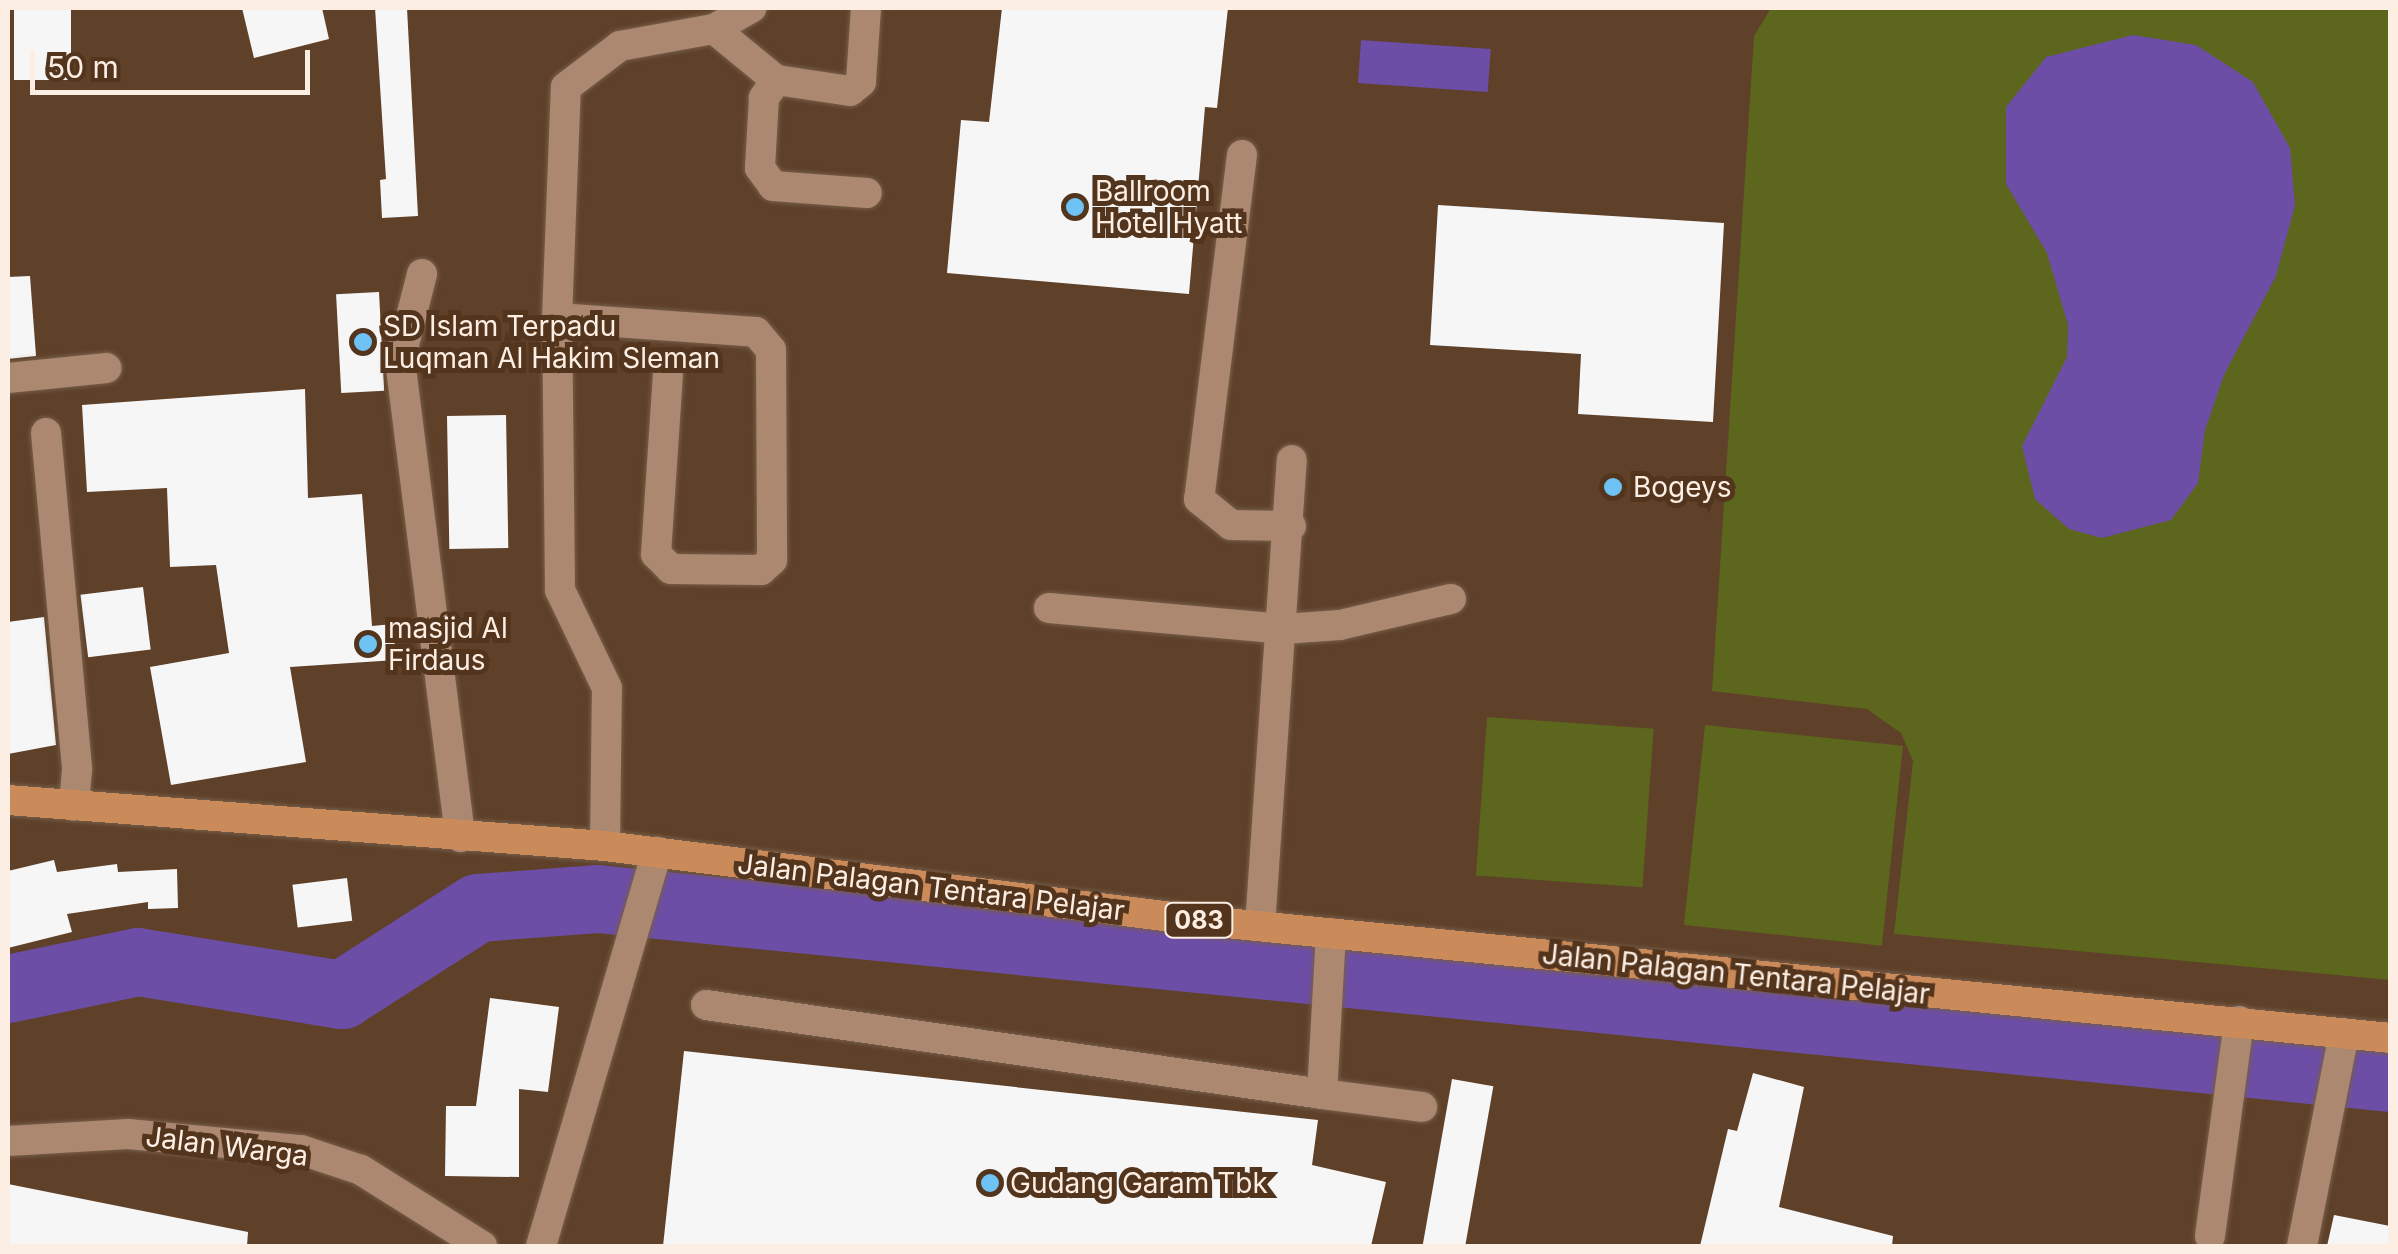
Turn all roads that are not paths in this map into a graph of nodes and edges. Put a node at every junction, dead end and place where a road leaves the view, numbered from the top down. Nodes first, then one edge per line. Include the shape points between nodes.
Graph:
1 (752, 8) edge
2 (866, 8) edge
3 (714, 29) junction
4 (776, 80) junction
5 (1242, 155) dead end
6 (867, 194) dead end
7 (422, 274) dead end
8 (557, 318) junction
9 (106, 368) dead end
10 (668, 374) dead end
11 (8, 378) edge
12 (46, 433) dead end
13 (1292, 460) dead end
14 (1290, 526) junction
15 (1451, 599) dead end
16 (1048, 608) dead end
17 (1283, 629) junction
18 (8, 800) edge
19 (74, 806) junction
20 (460, 837) junction
21 (605, 846) junction
22 (657, 852) junction
23 (1260, 926) junction
24 (1331, 945) junction
25 (706, 1005) dead end
26 (2238, 1030) junction
27 (2390, 1038) edge
28 (2342, 1046) junction
29 (1322, 1094) junction
30 (1422, 1107) dead end
31 (8, 1141) edge
32 (2210, 1236) dead end
33 (482, 1246) edge
34 (541, 1246) edge
35 (2302, 1246) edge

1 - 3 street
2 - 4 street via 857,88
3 - 4 street
3 - 8 street via 620,46 566,87
4 - 6 street via 764,98 760,168 772,186
5 - 14 street via 1200,499 1231,525
7 - 20 street via 400,360
8 - 10 street via 756,332 771,350 772,560 762,570 671,569 656,554
8 - 21 street via 560,590 606,688
9 - 11 street
12 - 19 street via 77,770
13 - 14 street
14 - 17 street
15 - 17 street via 1340,625
16 - 17 street
17 - 23 street
18 - 19 main road, Jalan Palagan Tentara Pelajar / 083
19 - 20 main road, Jalan Palagan Tentara Pelajar / 083
20 - 21 main road, Jalan Palagan Tentara Pelajar / 083
21 - 22 main road, Jalan Palagan Tentara Pelajar / 083
22 - 23 main road, Jalan Palagan Tentara Pelajar / 083
22 - 34 street
23 - 24 main road, Jalan Palagan Tentara Pelajar / 083
24 - 26 main road, Jalan Palagan Tentara Pelajar / 083
24 - 29 street
25 - 29 street
26 - 28 main road, Jalan Palagan Tentara Pelajar / 083
26 - 32 street
27 - 28 main road, Jalan Palagan Tentara Pelajar / 083
28 - 35 street
29 - 30 street
31 - 33 street, Jalan Warga via 128,1134 301,1150 361,1170

